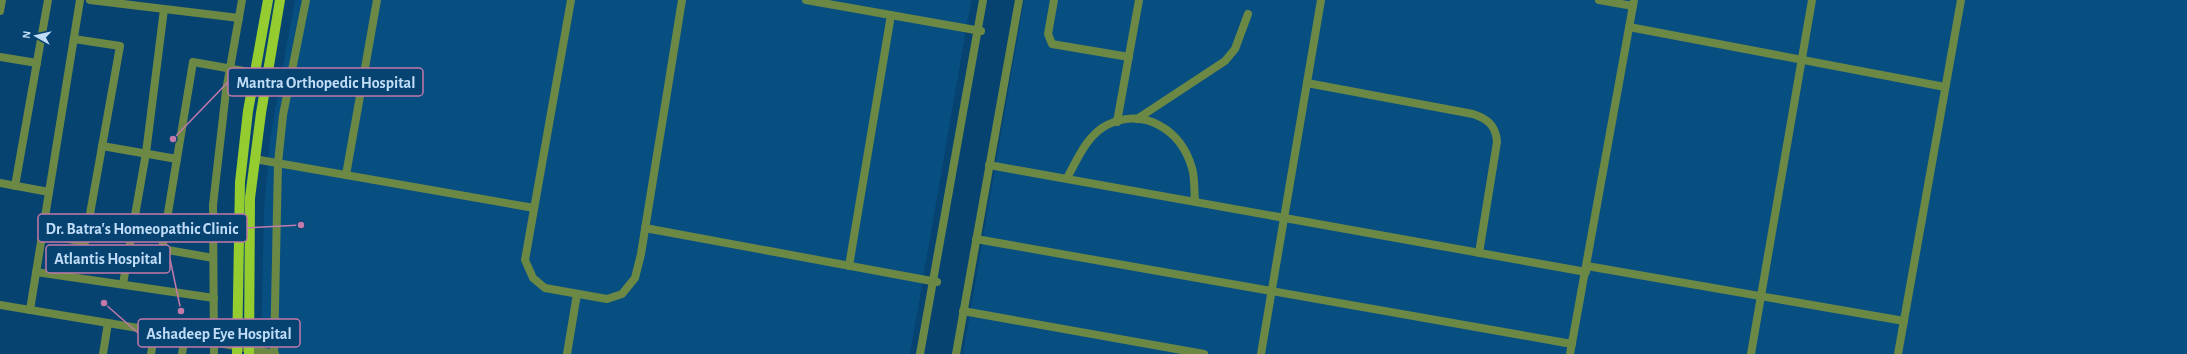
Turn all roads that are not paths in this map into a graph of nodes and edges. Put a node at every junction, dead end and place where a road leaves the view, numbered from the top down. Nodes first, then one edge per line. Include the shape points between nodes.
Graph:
1 (2, 0) edge
2 (48, 0) edge
3 (80, 0) edge
4 (90, 0) edge
5 (242, 0) edge
6 (268, 0) edge
7 (280, 0) edge
8 (306, 0) edge
9 (377, 0) edge
10 (571, 0) edge
11 (682, 0) edge
12 (806, 0) edge
13 (983, 0) edge
14 (986, 0) edge
15 (1019, 0) edge
16 (1054, 0) edge
17 (1139, 0) edge
18 (1321, 0) edge
19 (1599, 0) edge
20 (1812, 0) edge
21 (1961, 0) edge
22 (1633, 3) edge
23 (164, 9) junction
24 (0, 11) edge
25 (1248, 14) dead end
26 (891, 15) junction
27 (239, 18) junction
28 (1629, 27) junction
29 (979, 30) junction
30 (74, 39) junction
31 (1129, 56) junction
32 (0, 57) edge
33 (1802, 60) junction
34 (37, 63) junction
35 (231, 68) junction
36 (255, 73) junction
37 (1307, 83) junction
38 (1945, 87) junction
39 (1136, 118) junction
40 (1117, 122) junction
41 (102, 146) junction
42 (146, 154) junction
43 (177, 159) junction
44 (254, 159) junction
45 (278, 163) junction
46 (989, 164) junction
47 (346, 175) junction
48 (1067, 178) junction
49 (0, 183) edge
50 (15, 186) junction
51 (49, 192) junction
52 (1195, 201) junction
53 (534, 208) junction
54 (1284, 217) junction
55 (645, 228) junction
56 (42, 234) junction
57 (976, 239) junction
58 (1479, 253) junction
59 (213, 258) junction
60 (850, 266) junction
61 (1586, 269) junction
62 (36, 272) junction
63 (935, 282) junction
64 (123, 284) junction
65 (1271, 292) junction
66 (577, 294) junction
67 (1761, 296) junction
68 (214, 298) junction
69 (0, 305) edge
70 (30, 310) junction
71 (963, 311) junction
72 (1904, 321) junction
73 (108, 323) junction
74 (156, 331) junction
75 (185, 336) junction
76 (214, 342) junction
77 (1572, 344) junction
78 (237, 350) edge
79 (249, 352) edge
80 (103, 354) edge
81 (151, 354) edge
82 (182, 354) edge
83 (214, 354) edge
84 (274, 354) edge
85 (567, 354) edge
86 (920, 354) edge
87 (925, 354) edge
88 (956, 354) edge
89 (1204, 354) edge
90 (1261, 354) edge
91 (1570, 354) edge
92 (1751, 354) edge
93 (1898, 354) edge

1 - 24 street
2 - 34 street
3 - 30 street
4 - 23 street
5 - 27 street
6 - 36 main road
7 - 44 main road
8 - 45 street via 283,115
9 - 47 street
10 - 53 street
11 - 55 street
12 - 26 street
13 - 29 street
14 - 29 street
15 - 46 street
16 - 31 street via 1048,34 1052,44
17 - 31 street
18 - 37 street
19 - 22 street
20 - 33 street
21 - 38 street
22 - 28 street
23 - 27 street
23 - 42 street
25 - 39 street via 1235,49 1226,61
26 - 29 street
26 - 60 street
27 - 35 street
28 - 33 street
28 - 61 street
29 - 63 street
30 - 41 street via 120,46
30 - 51 street
31 - 40 street
32 - 34 street
33 - 38 street
33 - 67 street
34 - 50 street
35 - 36 street
35 - 43 street via 193,62
35 - 59 street via 213,205
36 - 78 main road via 240,182
37 - 54 street
37 - 58 street via 1473,114 1492,125 1497,133 1497,142
38 - 72 street
39 - 40 street
39 - 52 street via 1161,124 1179,140 1193,169
40 - 48 street via 1106,126 1086,144
41 - 42 street
41 - 56 street via 85,242
42 - 43 street
42 - 64 street
43 - 59 street via 162,249
44 - 45 street
44 - 79 main road via 248,263
45 - 47 street
45 - 84 street
46 - 48 street
46 - 57 street
47 - 53 street
48 - 52 street
49 - 50 street
50 - 51 street
51 - 56 street
52 - 54 street
53 - 66 street via 525,260 533,278 545,288
54 - 58 street
54 - 65 street
55 - 60 street
55 - 66 street via 635,278 622,294 607,300
56 - 62 street
57 - 65 street
57 - 71 street
58 - 61 street
59 - 68 street
60 - 63 street
61 - 67 street
61 - 77 street
62 - 64 street
62 - 70 street
63 - 86 street
63 - 87 street
64 - 68 street
65 - 77 street
65 - 90 street
66 - 85 street
67 - 72 street
67 - 92 street
68 - 76 street
69 - 70 street
70 - 73 street
71 - 88 street
71 - 89 street
72 - 93 street
73 - 74 street
73 - 80 street
74 - 75 street
74 - 81 street
75 - 76 street
75 - 82 street
76 - 78 street
76 - 83 street
77 - 91 street
78 - 79 street
79 - 84 street

